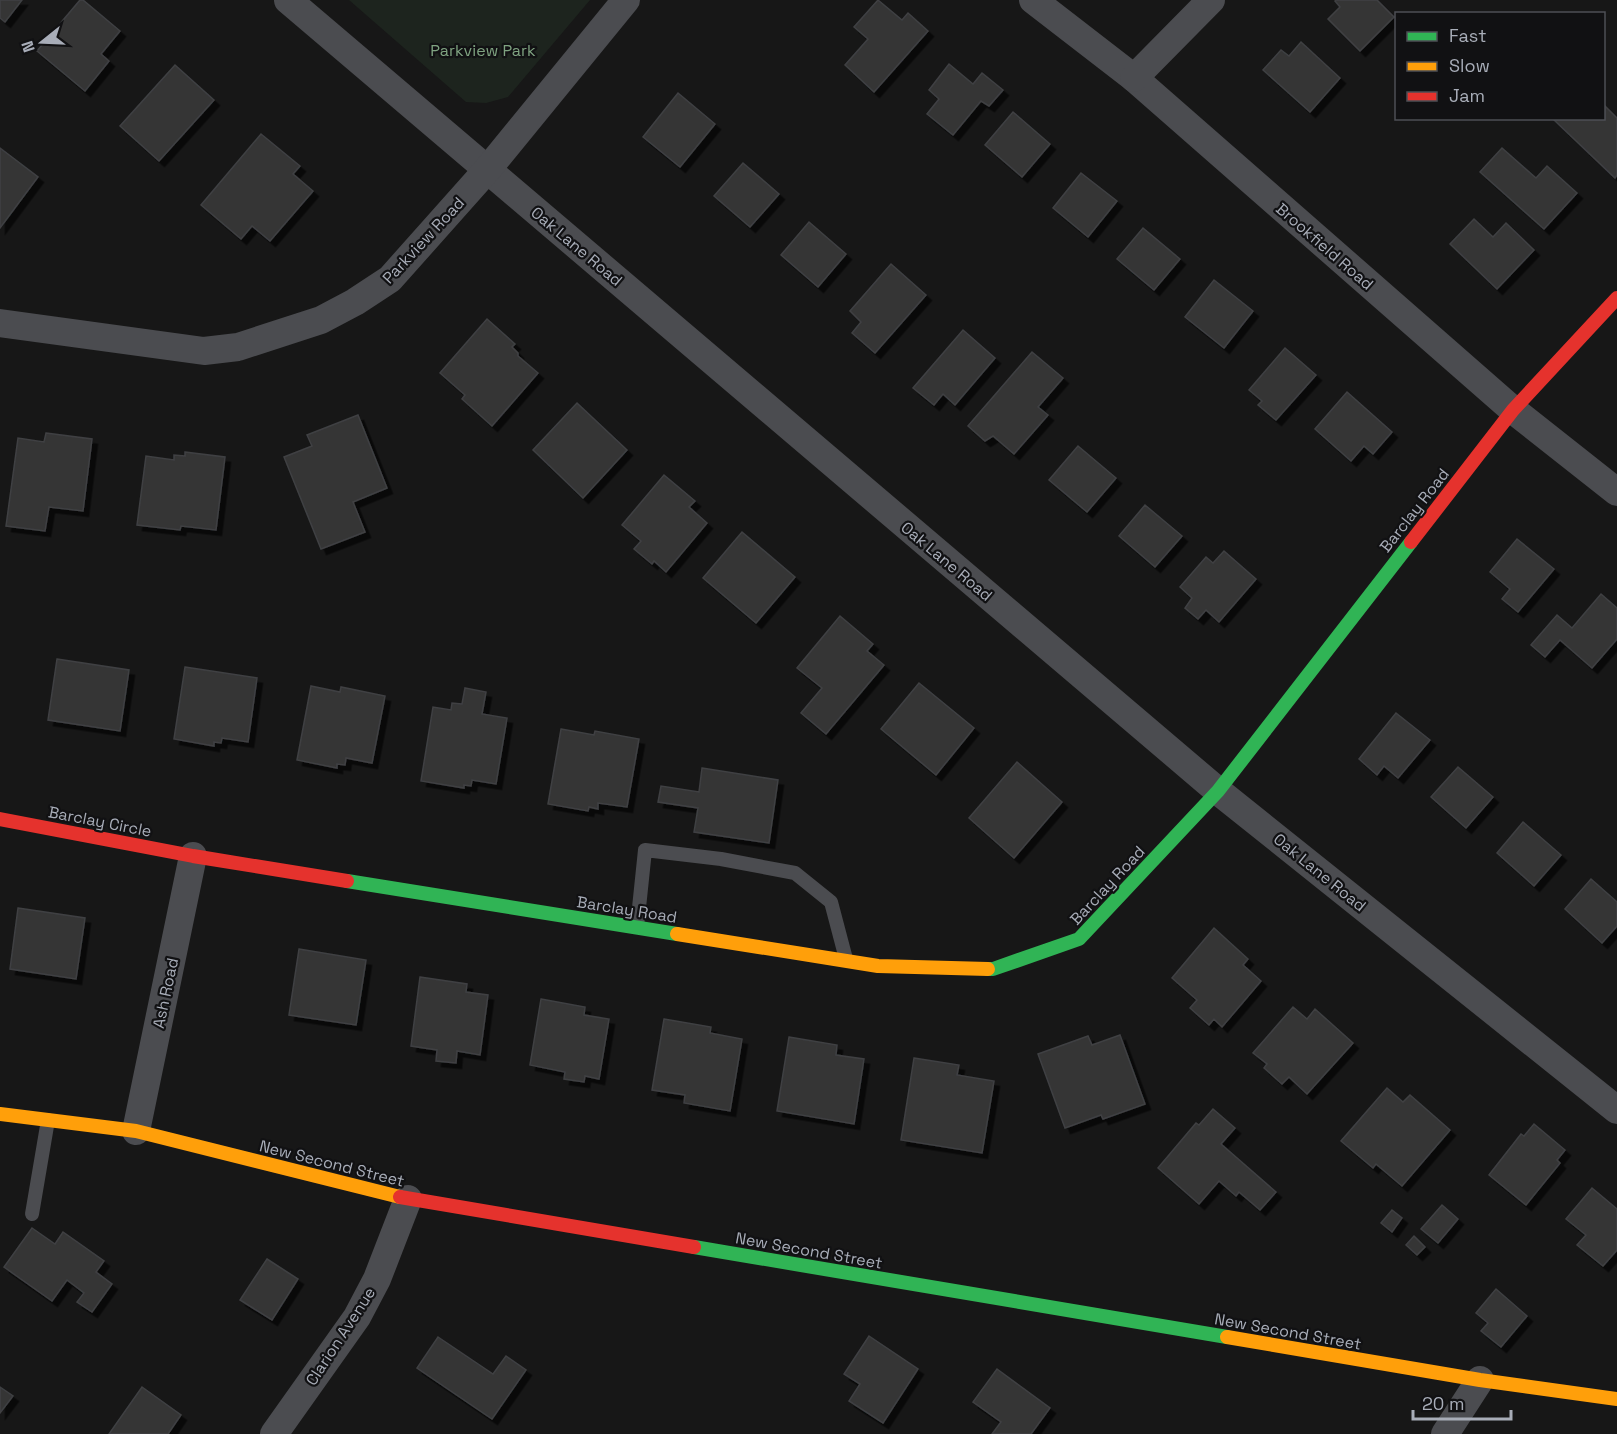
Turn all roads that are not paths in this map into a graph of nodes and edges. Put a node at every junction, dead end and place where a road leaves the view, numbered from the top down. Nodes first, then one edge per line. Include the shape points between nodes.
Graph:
1 (288, 0) edge
2 (626, 0) edge
3 (1033, 0) edge
4 (1211, 0) edge
5 (1134, 78) junction
6 (487, 170) junction
7 (1617, 298) edge
8 (0, 323) edge
9 (1513, 410) junction
10 (1617, 492) edge
11 (1218, 791) junction
12 (0, 819) edge
13 (193, 856) junction
14 (637, 927) junction
15 (846, 961) junction
16 (1617, 1110) edge
17 (0, 1114) edge
18 (48, 1120) junction
19 (136, 1131) junction
20 (408, 1199) junction
21 (32, 1214) dead end
22 (1480, 1380) junction
23 (1617, 1399) edge
24 (274, 1434) edge
25 (1445, 1434) edge

1 - 6 street, Oak Lane Road
2 - 6 street, Parkview Road
3 - 5 street, Brookfield Road
4 - 5 street
5 - 9 street, Brookfield Road
6 - 8 street, Parkview Road via 390,279 321,320 238,347 204,351
6 - 11 street, Oak Lane Road
7 - 9 street, Barclay Road
9 - 10 street, Brookfield Road
9 - 11 street, Barclay Road
11 - 15 street, Barclay Road via 1079,939 993,969 878,966
11 - 16 street, Oak Lane Road
12 - 13 street, Barclay Circle
13 - 14 street, Barclay Road
13 - 19 street, Ash Road
14 - 15 street, Barclay Road
14 - 15 lane via 645,850 722,859 795,873 822,894 831,902
17 - 18 street, New Second Street
18 - 19 street, New Second Street
18 - 21 lane
19 - 20 street, New Second Street
20 - 22 street, New Second Street
20 - 24 street, Clarion Avenue via 377,1279 357,1317
22 - 23 street, New Second Street
22 - 25 street

